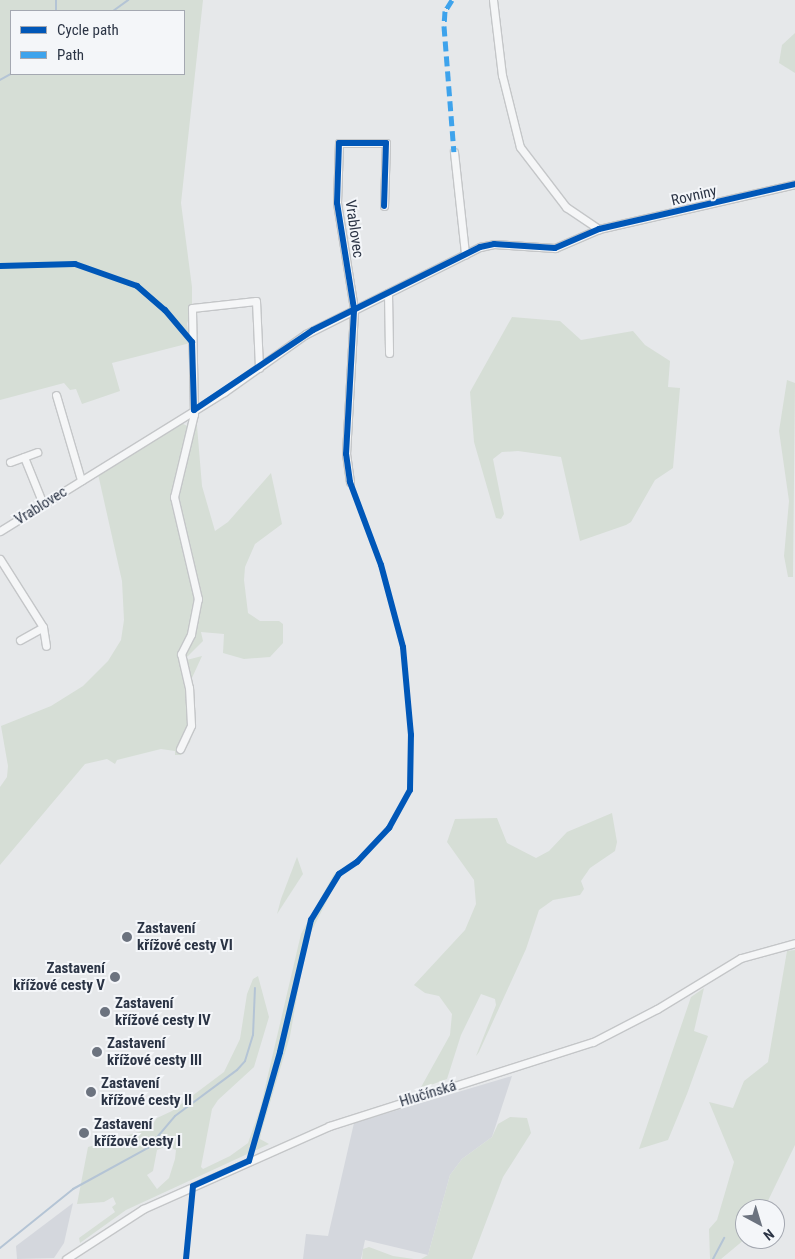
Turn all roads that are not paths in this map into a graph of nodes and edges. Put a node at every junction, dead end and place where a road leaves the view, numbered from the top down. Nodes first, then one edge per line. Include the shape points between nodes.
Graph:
1 (493, 0) edge
2 (454, 152) dead end
3 (795, 184) edge
4 (384, 206) dead end
5 (599, 229) junction
6 (465, 254) junction
7 (388, 292) junction
8 (354, 309) junction
9 (389, 353) dead end
10 (259, 368) junction
11 (56, 395) dead end
12 (194, 410) junction
13 (37, 452) dead end
14 (24, 457) junction
15 (10, 462) dead end
16 (81, 480) junction
17 (350, 482) dead end
18 (43, 504) junction
19 (0, 531) edge
20 (0, 559) edge
21 (43, 627) junction
22 (20, 640) dead end
23 (46, 646) dead end
24 (180, 749) dead end
25 (795, 943) edge
26 (66, 1259) edge

1 - 5 street via 502,75 520,147 566,207
2 - 6 street
3 - 5 street, Rovniny
4 - 8 street, Vrablovec via 386,143 339,143 337,203
5 - 6 street, Vrablovec via 555,248 494,244
6 - 7 street, Vrablovec
7 - 8 street, Vrablovec
7 - 9 street
8 - 10 street, Vrablovec via 306,334
8 - 17 street, Vrablovec via 346,454
10 - 12 street, Vrablovec
10 - 12 street via 256,301 192,308
11 - 16 street, Vrablovec
12 - 16 street, Vrablovec
12 - 24 street via 174,497 198,599 191,634 181,654 189,688 191,725
13 - 14 street
14 - 15 street
14 - 18 street
16 - 18 street, Vrablovec
18 - 19 street, Vrablovec
20 - 21 street
21 - 22 street
21 - 23 street
25 - 26 street, Hlučínská via 737,961 657,1009 593,1042 329,1126 143,1208

